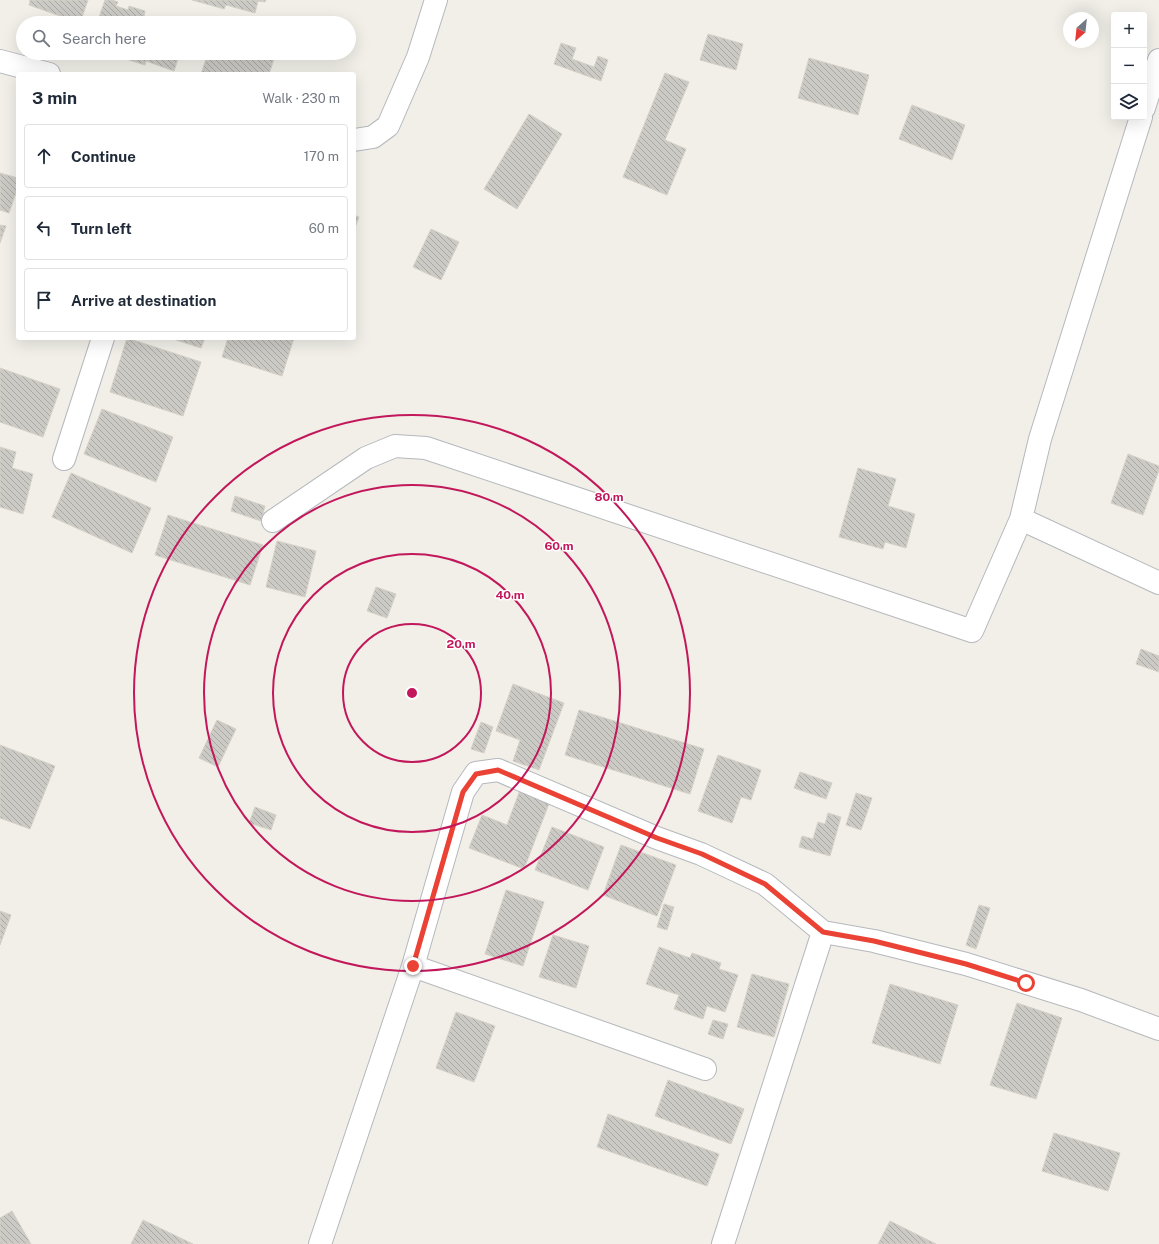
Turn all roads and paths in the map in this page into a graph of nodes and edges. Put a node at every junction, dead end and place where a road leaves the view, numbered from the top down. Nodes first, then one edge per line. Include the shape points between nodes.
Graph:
1 (436, 0) edge
2 (1159, 60) edge
3 (0, 61) edge
4 (41, 72) edge
5 (1147, 98) edge
6 (1140, 120) edge
7 (356, 140) edge
8 (103, 340) edge
9 (64, 459) dead end
10 (1021, 519) junction
11 (274, 521) dead end
12 (1159, 583) edge
13 (823, 932) junction
14 (413, 966) junction
15 (1159, 1029) edge
16 (705, 1069) dead end
17 (320, 1244) edge
18 (723, 1244) edge

1 - 7 street via 418,57 388,126 373,137
2 - 5 street
3 - 4 street
6 - 10 street via 1040,438
8 - 9 street
10 - 11 street via 972,631 426,448 395,446 366,458
10 - 12 street
13 - 14 street via 765,884 702,854 657,838 498,770 476,774 463,792
13 - 15 street via 874,941 966,964 1081,1000
13 - 18 street
14 - 16 street
14 - 17 street

